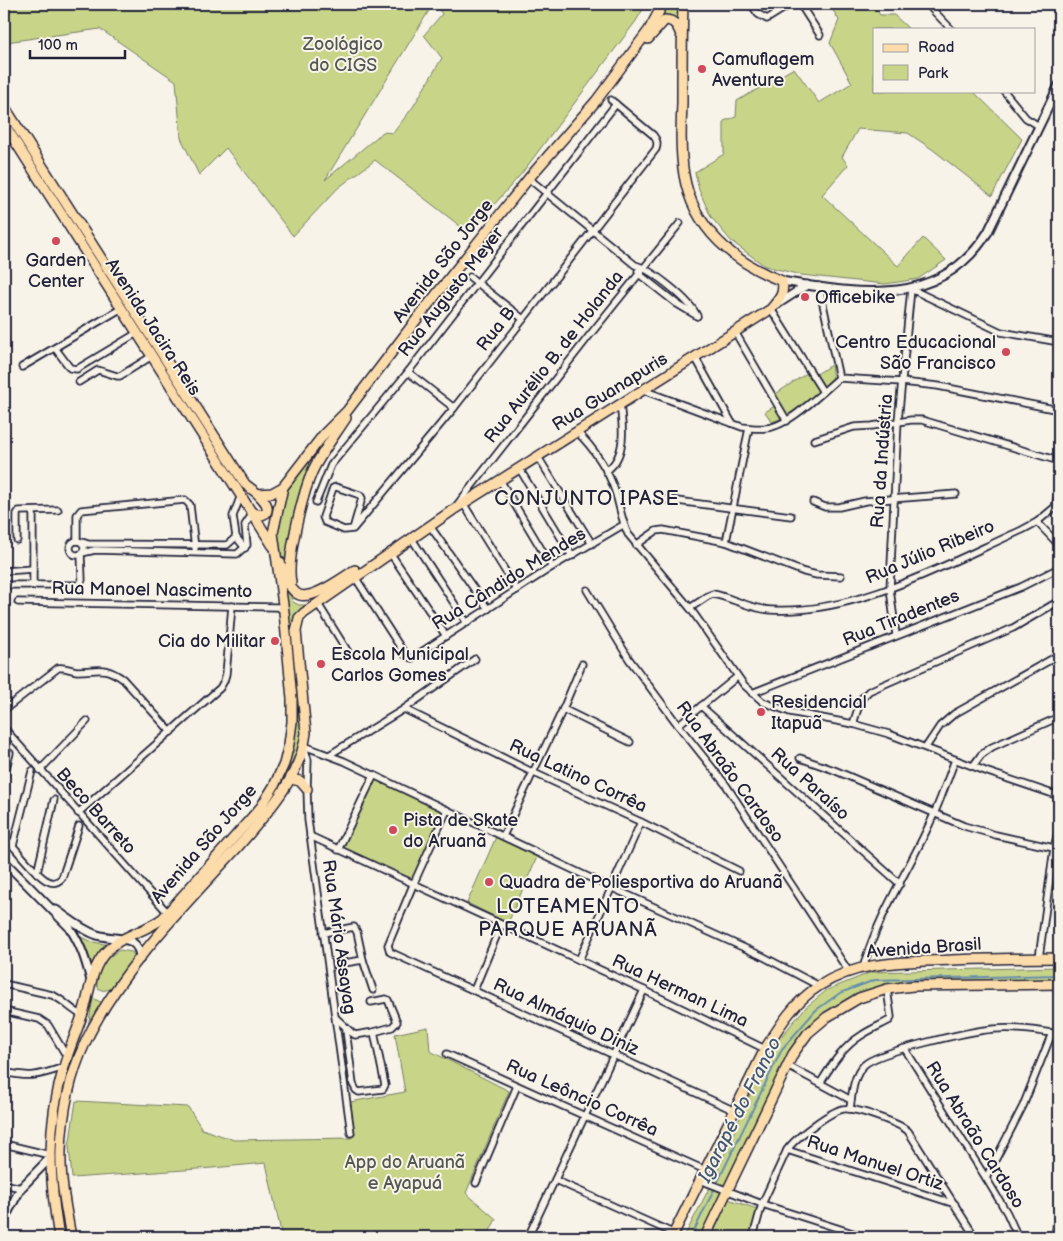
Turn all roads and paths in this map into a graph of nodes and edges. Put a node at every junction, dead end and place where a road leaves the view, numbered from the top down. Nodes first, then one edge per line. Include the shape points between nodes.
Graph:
1 (663, 4) edge
2 (683, 4) edge
3 (751, 4) edge
4 (791, 4) edge
5 (800, 4) edge
6 (927, 4) edge
7 (950, 28) edge
8 (820, 35) dead end
9 (682, 40) junction
10 (1059, 85) edge
11 (1005, 92) edge
12 (4, 106) edge
13 (1039, 126) junction
14 (5, 128) edge
15 (658, 144) joint
16 (532, 182) junction
17 (547, 193) junction
18 (513, 198) junction
19 (680, 223) dead end
20 (593, 231) junction
21 (635, 265) junction
22 (644, 267) junction
23 (639, 274) junction
24 (470, 277) dead end
25 (782, 281) junction
26 (477, 282) junction
27 (808, 285) junction
28 (819, 286) junction
29 (911, 289) junction
30 (122, 308) junction
31 (771, 309) junction
32 (523, 319) junction
33 (735, 332) junction
34 (137, 333) junction
35 (1059, 342) edge
36 (55, 348) junction
37 (152, 356) junction
38 (695, 357) junction
39 (22, 367) dead end
40 (408, 372) junction
41 (839, 378) junction
42 (79, 382) dead end
43 (902, 382) junction
44 (642, 390) junction
45 (823, 392) junction
46 (359, 396) junction
47 (620, 404) junction
48 (454, 408) junction
49 (1059, 410) edge
50 (898, 421) junction
51 (787, 422) junction
52 (732, 423) junction
53 (749, 428) junction
54 (577, 432) junction
55 (814, 440) dead end
56 (538, 456) junction
57 (1059, 462) edge
58 (519, 468) junction
59 (606, 471) junction
60 (500, 480) junction
61 (283, 487) junction
62 (1059, 491) edge
63 (258, 494) junction
64 (956, 494) dead end
65 (241, 495) junction
66 (894, 498) junction
67 (662, 499) dead end
68 (316, 502) dead end
69 (813, 502) dead end
70 (464, 504) junction
71 (1057, 506) edge
72 (734, 507) junction
73 (58, 510) dead end
74 (453, 510) junction
75 (33, 511) junction
76 (253, 514) junction
77 (791, 516) dead end
78 (1037, 522) junction
79 (624, 525) junction
80 (430, 526) junction
81 (353, 529) junction
82 (236, 536) junction
83 (412, 539) junction
84 (17, 540) dead end
85 (80, 542) junction
86 (726, 542) junction
87 (592, 544) junction
88 (636, 545) junction
89 (1059, 545) edge
90 (195, 546) junction
91 (245, 548) junction
92 (274, 548) junction
93 (81, 553) junction
94 (195, 553) junction
95 (391, 554) junction
96 (572, 556) junction
97 (552, 567) junction
98 (1059, 568) edge
99 (33, 569) junction
100 (4, 571) edge
101 (841, 576) dead end
102 (355, 577) junction
103 (4, 586) edge
104 (33, 586) junction
105 (890, 589) junction
106 (294, 590) junction
107 (517, 590) junction
108 (587, 590) dead end
109 (1059, 601) edge
110 (18, 602) dead end
111 (318, 604) junction
112 (232, 606) junction
113 (690, 608) junction
114 (488, 609) junction
115 (284, 612) junction
116 (467, 623) junction
117 (296, 631) joint
118 (446, 636) junction
119 (896, 636) junction
120 (348, 652) dead end
121 (1059, 655) edge
122 (475, 659) dead end
123 (582, 664) dead end
124 (737, 677) junction
125 (752, 694) junction
126 (700, 706) junction
127 (404, 709) junction
128 (564, 709) junction
129 (4, 710) edge
130 (1059, 717) edge
131 (87, 721) dead end
132 (853, 724) junction
133 (678, 726) junction
134 (4, 728) edge
135 (171, 732) junction
136 (630, 742) dead end
137 (304, 746) junction
138 (926, 747) junction
139 (10, 753) dead end
140 (329, 755) junction
141 (800, 758) dead end
142 (955, 760) junction
143 (973, 766) junction
144 (40, 770) junction
145 (32, 771) dead end
146 (532, 772) junction
147 (4, 776) edge
148 (374, 776) junction
149 (291, 778) junction
150 (307, 789) junction
151 (1059, 796) edge
152 (54, 800) dead end
153 (447, 810) junction
154 (78, 813) junction
155 (935, 814) junction
156 (641, 822) junction
157 (79, 826) dead end
158 (1059, 829) edge
159 (4, 836) edge
160 (310, 836) junction
161 (503, 836) junction
162 (14, 846) junction
163 (1054, 848) junction
164 (338, 850) junction
165 (4, 861) edge
166 (738, 871) dead end
167 (37, 873) junction
168 (900, 884) junction
169 (413, 885) junction
170 (611, 887) junction
171 (42, 899) junction
172 (167, 912) junction
173 (501, 925) junction
174 (323, 933) junction
175 (125, 938) junction
176 (1039, 958) junction
177 (1059, 958) edge
178 (140, 959) junction
179 (363, 960) junction
180 (579, 960) junction
181 (863, 968) junction
182 (339, 972) dead end
183 (849, 972) junction
184 (4, 984) edge
185 (91, 984) junction
186 (1059, 984) edge
187 (819, 986) junction
188 (887, 989) junction
189 (373, 990) dead end
190 (474, 990) junction
191 (644, 990) junction
192 (371, 1002) dead end
193 (4, 1011) edge
194 (83, 1012) junction
195 (335, 1017) junction
196 (346, 1030) junction
197 (374, 1032) junction
198 (1052, 1033) junction
199 (1059, 1034) edge
200 (765, 1049) junction
201 (905, 1049) junction
202 (447, 1054) dead end
203 (614, 1055) junction
204 (67, 1057) junction
205 (786, 1065) junction
206 (64, 1067) junction
207 (4, 1072) edge
208 (821, 1082) junction
209 (517, 1086) junction
210 (851, 1100) junction
211 (850, 1108) junction
212 (733, 1110) junction
213 (585, 1116) junction
214 (351, 1133) dead end
215 (4, 1144) edge
216 (787, 1150) junction
217 (50, 1157) junction
218 (705, 1170) junction
219 (986, 1178) junction
220 (555, 1180) junction
221 (703, 1181) junction
222 (476, 1183) dead end
223 (4, 1184) edge
224 (21, 1188) junction
225 (725, 1190) junction
226 (762, 1204) junction
227 (955, 1204) junction
228 (1059, 1207) edge
229 (4, 1219) edge
230 (672, 1235) edge
231 (59, 1237) edge
232 (71, 1237) edge
233 (528, 1237) edge
234 (705, 1237) edge
235 (753, 1237) edge
236 (865, 1237) edge
237 (975, 1237) edge
238 (1018, 1237) edge
239 (1055, 1237) edge

1 - 18 main road, Avenida São Jorge via 649,30 596,101
2 - 9 main road
3 - 4 street via 758,14 768,19
5 - 8 street
6 - 7 street
9 - 16 main road via 675,24 665,20
9 - 25 main road via 681,142 688,192 703,223 728,251 755,270
10 - 13 street
11 - 13 street via 1026,118
12 - 63 main road, Avenida Jacira Reis via 240,477
13 - 29 street via 982,242 954,269
14 - 30 main road, Avenida Jacira Reis
15 - 17 street, Rua Augusto Meyer via 653,135 613,102
15 - 20 street, Rua B
16 - 17 street
16 - 18 main road
17 - 20 street
17 - 26 street, Rua Augusto Meyer
18 - 46 main road, Avenida São Jorge
19 - 22 street, Rua Aurélio B. de Holanda
20 - 21 street
20 - 32 street, Rua B
21 - 22 street
21 - 23 street
22 - 23 street, Rua Aurélio B. de Holanda
22 - 23 street via 693,307 697,316
23 - 74 street, Rua Aurélio B. de Holanda
24 - 26 street
25 - 27 street
25 - 31 main road via 782,295
26 - 32 street
26 - 40 street, Rua Augusto Meyer
27 - 28 street
27 - 31 street, Rua Guanapuris
28 - 29 street via 875,292
28 - 41 street
29 - 35 street via 1001,332
29 - 43 street, Rua da Indústria
30 - 34 main road, Avenida Jacira Reis
30 - 36 street
31 - 33 main road, Rua Guanapuris
31 - 45 street
32 - 48 street, Rua B
33 - 38 main road, Rua Guanapuris
33 - 51 street
34 - 36 street via 77,369 70,368
34 - 37 main road, Avenida Jacira Reis
36 - 39 street
37 - 42 street via 120,376 98,370
37 - 65 main road, Avenida Jacira Reis
38 - 44 main road, Rua Guanapuris
38 - 52 street
40 - 48 street
40 - 68 street, Rua Augusto Meyer via 331,465
41 - 43 street
41 - 45 street
43 - 49 street
43 - 50 street, Rua da Indústria
44 - 47 main road, Rua Guanapuris
44 - 52 street
45 - 51 street
46 - 61 main road, Avenida São Jorge via 324,434
46 - 106 main road via 314,470 305,494 291,555 290,578
47 - 54 main road, Rua Guanapuris
47 - 59 street via 621,448
48 - 81 street, Rua B
50 - 55 street via 839,430
50 - 57 street via 932,422
50 - 66 street, Rua da Indústria
51 - 53 street via 767,428
52 - 53 street
53 - 72 street
54 - 56 main road, Rua Guanapuris
54 - 59 street
56 - 58 main road, Rua Guanapuris
56 - 87 street
58 - 60 main road, Rua Guanapuris
58 - 96 street
59 - 79 street
60 - 70 main road, Rua Guanapuris
60 - 97 street
61 - 63 main road via 270,494
61 - 92 main road, Avenida São Jorge via 273,527
62 - 71 street
63 - 76 main road via 268,509 262,515
64 - 66 street
65 - 76 main road, Avenida Jacira Reis
65 - 82 street via 233,516
66 - 69 street via 838,507 825,507
66 - 105 street, Rua da Indústria
67 - 72 street
70 - 74 main road, Rua Guanapuris
70 - 107 street
71 - 78 street, Rua Júlio Ribeiro
72 - 77 street
72 - 86 street
73 - 75 street
74 - 80 main road, Rua Guanapuris
75 - 84 street via 18,512
75 - 99 street
76 - 91 street via 245,525
76 - 92 main road, Avenida Jacira Reis
78 - 89 street
78 - 105 street, Rua Júlio Ribeiro
79 - 87 street, Rua Cândido Mendes
79 - 88 street
80 - 83 main road, Rua Guanapuris
80 - 106 main road, Rua Guanapuris via 316,593 302,596
80 - 114 street
81 - 81 street via 344,530 325,522 323,517 336,486 362,498
82 - 90 street via 227,545
82 - 91 street
83 - 95 main road, Rua Guanapuris
83 - 116 street
85 - 90 street
85 - 90 street via 77,515 81,510 185,500 190,504
85 - 93 street via 84,546
85 - 93 street via 72,544 71,550 74,554
86 - 88 street via 660,530
86 - 101 street via 804,572
87 - 96 street, Rua Cândido Mendes
88 - 113 street
90 - 94 street
91 - 94 street via 237,554
92 - 106 main road, Avenida São Jorge
92 - 115 main road, Avenida São Jorge
93 - 94 street via 95,550
93 - 104 street via 82,580 79,585
95 - 102 main road, Rua Guanapuris
95 - 118 street
96 - 97 street, Rua Cândido Mendes
97 - 107 street, Rua Cândido Mendes
98 - 119 street, Rua Tiradentes
99 - 100 street
99 - 104 street
102 - 111 main road, Rua Guanapuris
102 - 118 street, Rua Cândido Mendes via 406,656 412,658
103 - 104 street
105 - 113 street, Rua Júlio Ribeiro via 827,606 785,610 754,608 713,594
105 - 119 street, Rua da Indústria
107 - 114 street, Rua Cândido Mendes
108 - 133 street, Rua Abraão Cardoso via 629,659
109 - 132 street via 1013,628 869,691 861,699
110 - 112 street, Rua Manoel Nascimento
111 - 117 main road, Rua Guanapuris via 300,618
111 - 120 street
112 - 115 street, Rua Manoel Nascimento via 275,607
112 - 135 street via 224,681
113 - 124 street
114 - 116 street, Rua Cândido Mendes
115 - 172 main road, Avenida São Jorge via 292,707 290,744 284,764 256,813
116 - 118 street, Rua Cândido Mendes
117 - 137 main road, Avenida São Jorge via 306,720
119 - 125 street, Rua Tiradentes
121 - 138 street via 954,714 940,726
122 - 127 street
123 - 128 street
124 - 125 street
124 - 126 street
125 - 132 street via 776,708
126 - 133 street
126 - 168 street, Rua Paraíso
127 - 140 street
127 - 146 street, Rua Latino Corrêa
128 - 136 street
128 - 146 street
129 - 135 street via 54,670 62,667 79,671 98,669 123,679
130 - 143 street via 992,747
131 - 144 street
132 - 138 street
133 - 183 street, Rua Abraão Cardoso via 726,785
134 - 144 street, Beco Barreto
135 - 154 street
137 - 140 street
137 - 149 main road, Avenida São Jorge
137 - 150 street, Rua Mário Assayag via 308,760
138 - 142 street
139 - 147 street
140 - 148 street
141 - 155 street
142 - 143 street
142 - 155 street
143 - 151 street
144 - 154 street, Beco Barreto
145 - 162 street
146 - 156 street, Rua Latino Corrêa
146 - 161 street
148 - 153 street
148 - 164 street
149 - 150 main road via 300,781
149 - 178 main road, Avenida São Jorge via 265,814
150 - 160 street, Rua Mário Assayag
152 - 167 street
153 - 161 street
153 - 169 street
154 - 172 street, Beco Barreto
155 - 163 street via 988,833
155 - 168 street
156 - 166 street, Rua Latino Corrêa
156 - 170 street
157 - 167 street via 62,878 53,883
158 - 163 street
159 - 162 street
160 - 164 street, Rua Herman Lima
160 - 174 street, Rua Mário Assayag
161 - 170 street
162 - 167 street
163 - 176 street
164 - 169 street, Rua Herman Lima
165 - 171 street
168 - 181 street via 882,917
169 - 173 street, Rua Herman Lima
169 - 190 street, Rua Almáquio Diniz via 388,949
170 - 180 street
170 - 187 street via 762,956
171 - 175 street via 88,932 109,939
171 - 185 street via 75,936 85,957
172 - 175 main road, Avenida São Jorge via 150,928
173 - 180 street, Rua Herman Lima
173 - 190 street
174 - 179 street via 354,927
174 - 195 street, Rua Mário Assayag
175 - 178 street via 138,947
175 - 185 main road via 110,947 100,960
176 - 177 main road, Avenida Brasil
176 - 181 main road, Avenida Brasil via 895,962
178 - 232 main road, Avenida São Jorge via 93,1028 70,1089 61,1152 63,1195
179 - 182 street via 338,964
179 - 189 street
180 - 191 street, Rua Herman Lima
181 - 183 main road, Avenida Brasil
183 - 187 main road, Avenida Brasil
184 - 194 street via 52,995
185 - 194 main road
186 - 188 main road, Avenida Brasil
187 - 200 main road, Avenida Brasil via 784,1020
188 - 205 main road, Avenida Brasil via 859,998 827,1017 800,1043
188 - 208 street via 890,1020 861,1035 848,1046
190 - 203 street, Rua Almáquio Diniz
191 - 200 street, Rua Herman Lima
191 - 203 street
192 - 197 street via 386,998 397,1022
193 - 204 street via 39,1019 48,1025
194 - 204 main road
195 - 196 street
195 - 214 street, Rua Mário Assayag
196 - 197 street via 355,1035
196 - 197 street via 353,1084 359,1092 385,1087
198 - 199 street
198 - 201 street via 995,1029
198 - 219 street via 1023,1106
200 - 212 main road, Avenida Brasil
201 - 210 street via 865,1064 856,1078
201 - 219 street, Rua Abraão Cardoso
202 - 209 street, Rua Leôncio Corrêa
203 - 212 street, Rua Almáquio Diniz
203 - 213 street
204 - 206 main road
205 - 208 street
205 - 225 main road, Avenida Brasil
206 - 207 street via 36,1076
206 - 217 main road via 53,1112
208 - 210 street
209 - 213 street, Rua Leôncio Corrêa
209 - 222 street
210 - 211 street
211 - 216 street via 828,1116 792,1142
211 - 227 street via 896,1123 908,1131
212 - 218 main road, Avenida Brasil
213 - 218 street, Rua Leôncio Corrêa
213 - 220 street
215 - 217 street
216 - 226 street
216 - 227 street, Rua Manuel Ortiz
217 - 224 street
217 - 231 main road
218 - 221 main road, Avenida Brasil
219 - 238 street, Rua Abraão Cardoso
220 - 230 street
220 - 233 street
221 - 225 street
221 - 230 main road, Avenida Brasil
223 - 224 street
224 - 229 street
225 - 226 street
225 - 234 main road, Avenida Brasil
226 - 235 street
226 - 236 street
227 - 237 street
228 - 239 street

